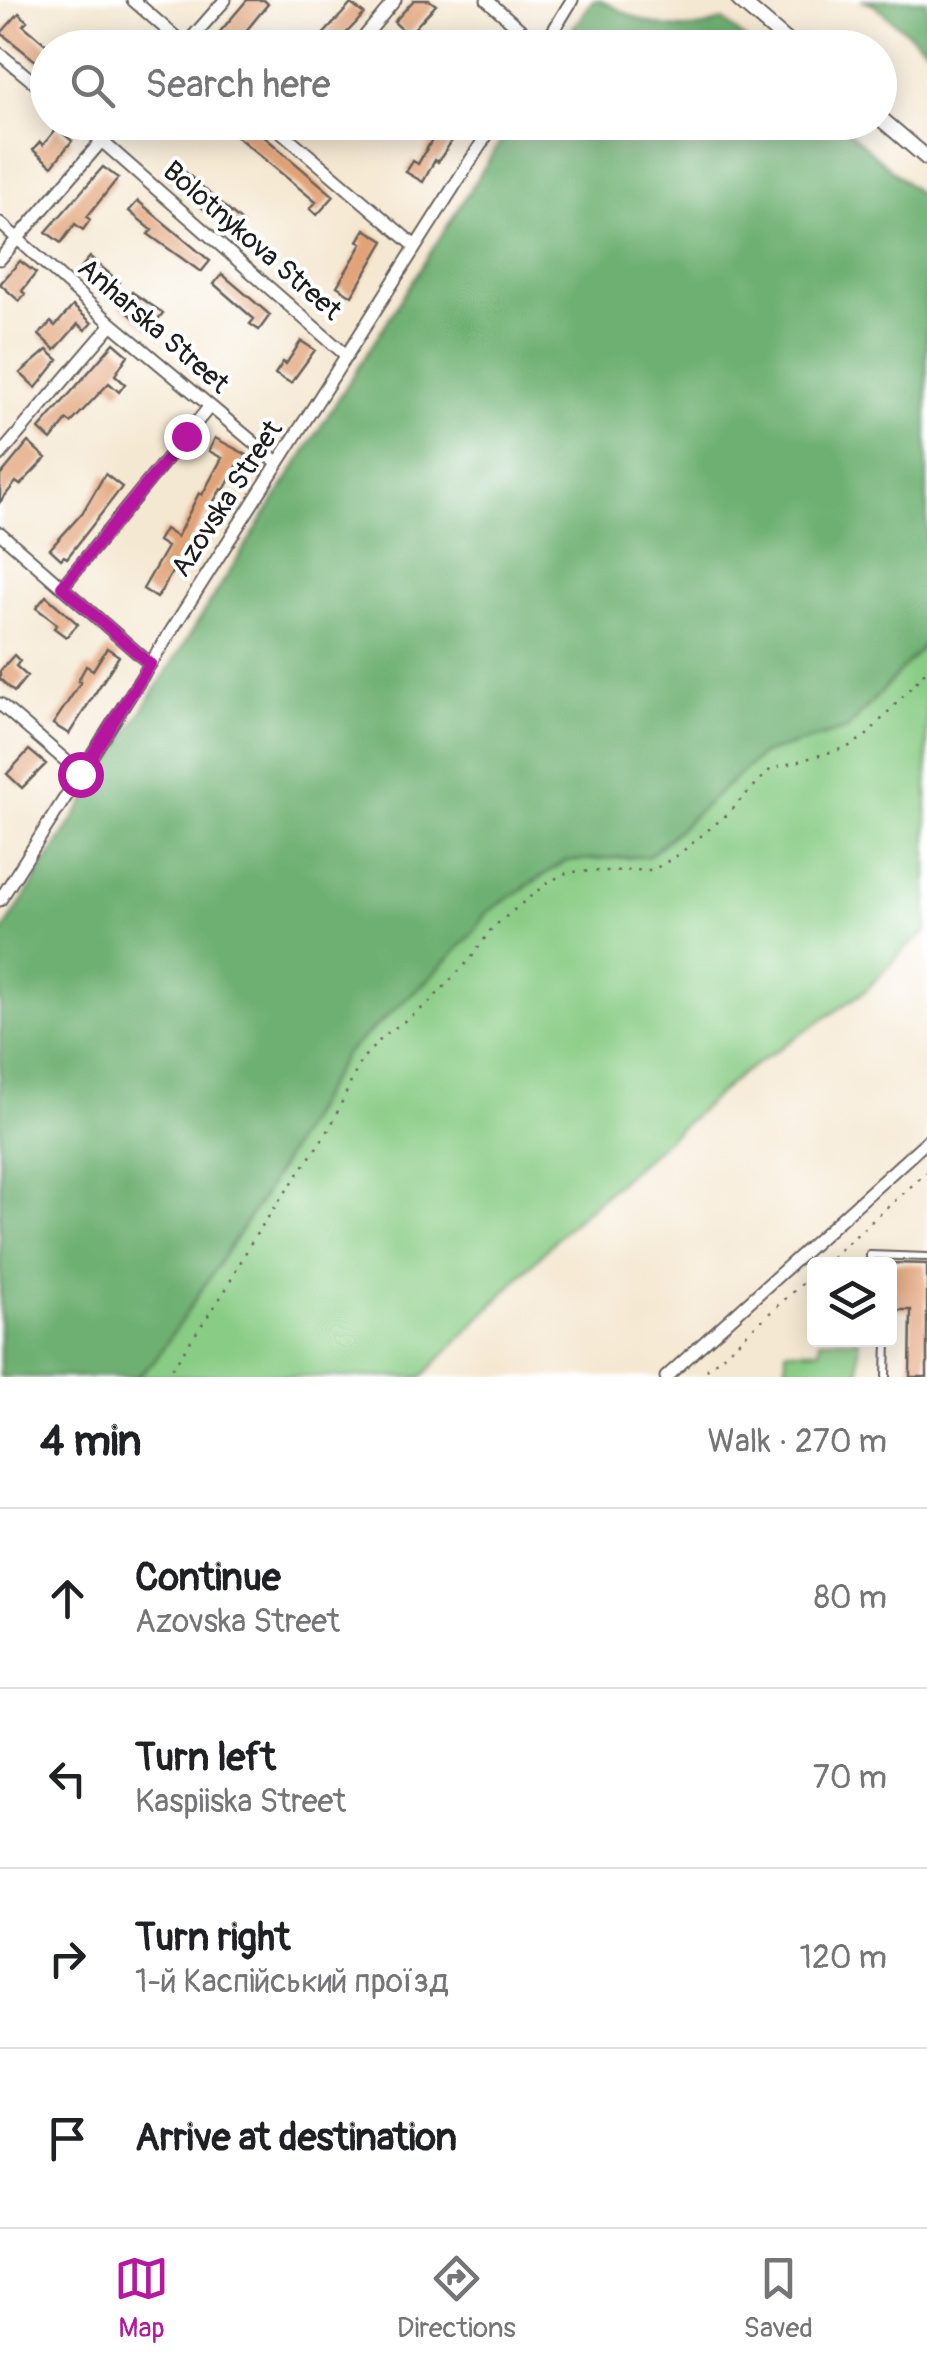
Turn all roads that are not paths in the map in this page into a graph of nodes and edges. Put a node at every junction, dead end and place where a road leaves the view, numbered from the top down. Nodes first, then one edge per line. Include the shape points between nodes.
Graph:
1 (133, 0) edge
2 (224, 0) edge
3 (395, 0) edge
4 (487, 0) edge
5 (572, 0) edge
6 (739, 0) edge
7 (167, 30) edge
8 (200, 30) edge
9 (369, 30) edge
10 (521, 30) edge
11 (553, 30) edge
12 (775, 30) edge
13 (0, 54) edge
14 (30, 79) edge
15 (897, 132) edge
16 (289, 140) edge
17 (483, 140) edge
18 (102, 141) joint
19 (927, 158) edge
20 (0, 223) edge
21 (18, 238) junction
22 (415, 246) junction
23 (0, 258) edge
24 (112, 324) junction
25 (348, 356) junction
26 (210, 406) junction
27 (0, 456) edge
28 (277, 462) junction
29 (0, 533) edge
30 (62, 587) junction
31 (150, 664) junction
32 (0, 704) edge
33 (80, 774) junction
34 (0, 871) edge
35 (12, 881) junction
36 (0, 900) edge
37 (927, 1141) edge
38 (927, 1256) edge
39 (870, 1257) edge
40 (887, 1347) edge
41 (666, 1377) edge
42 (886, 1377) edge

1 - 7 street
2 - 8 street
3 - 9 street
4 - 10 street
5 - 11 street
6 - 12 street
13 - 14 street
15 - 19 street
16 - 22 street
17 - 22 street, Azovska Street
18 - 21 street
18 - 25 street, Bolotnykova Street
20 - 21 street, Anharska Street
21 - 23 street
21 - 24 street, Anharska Street
22 - 25 street, Azovska Street
24 - 26 street, Anharska Street
24 - 27 street
25 - 28 street, Azovska Street
26 - 28 street, Anharska Street
26 - 30 street
28 - 31 street, Azovska Street
29 - 30 street
30 - 31 street
31 - 33 street, Azovska Street
32 - 33 street
33 - 35 street, Azovska Street
34 - 35 street
35 - 36 street, Azovska Street
37 - 41 street
38 - 39 lane
40 - 42 lane

